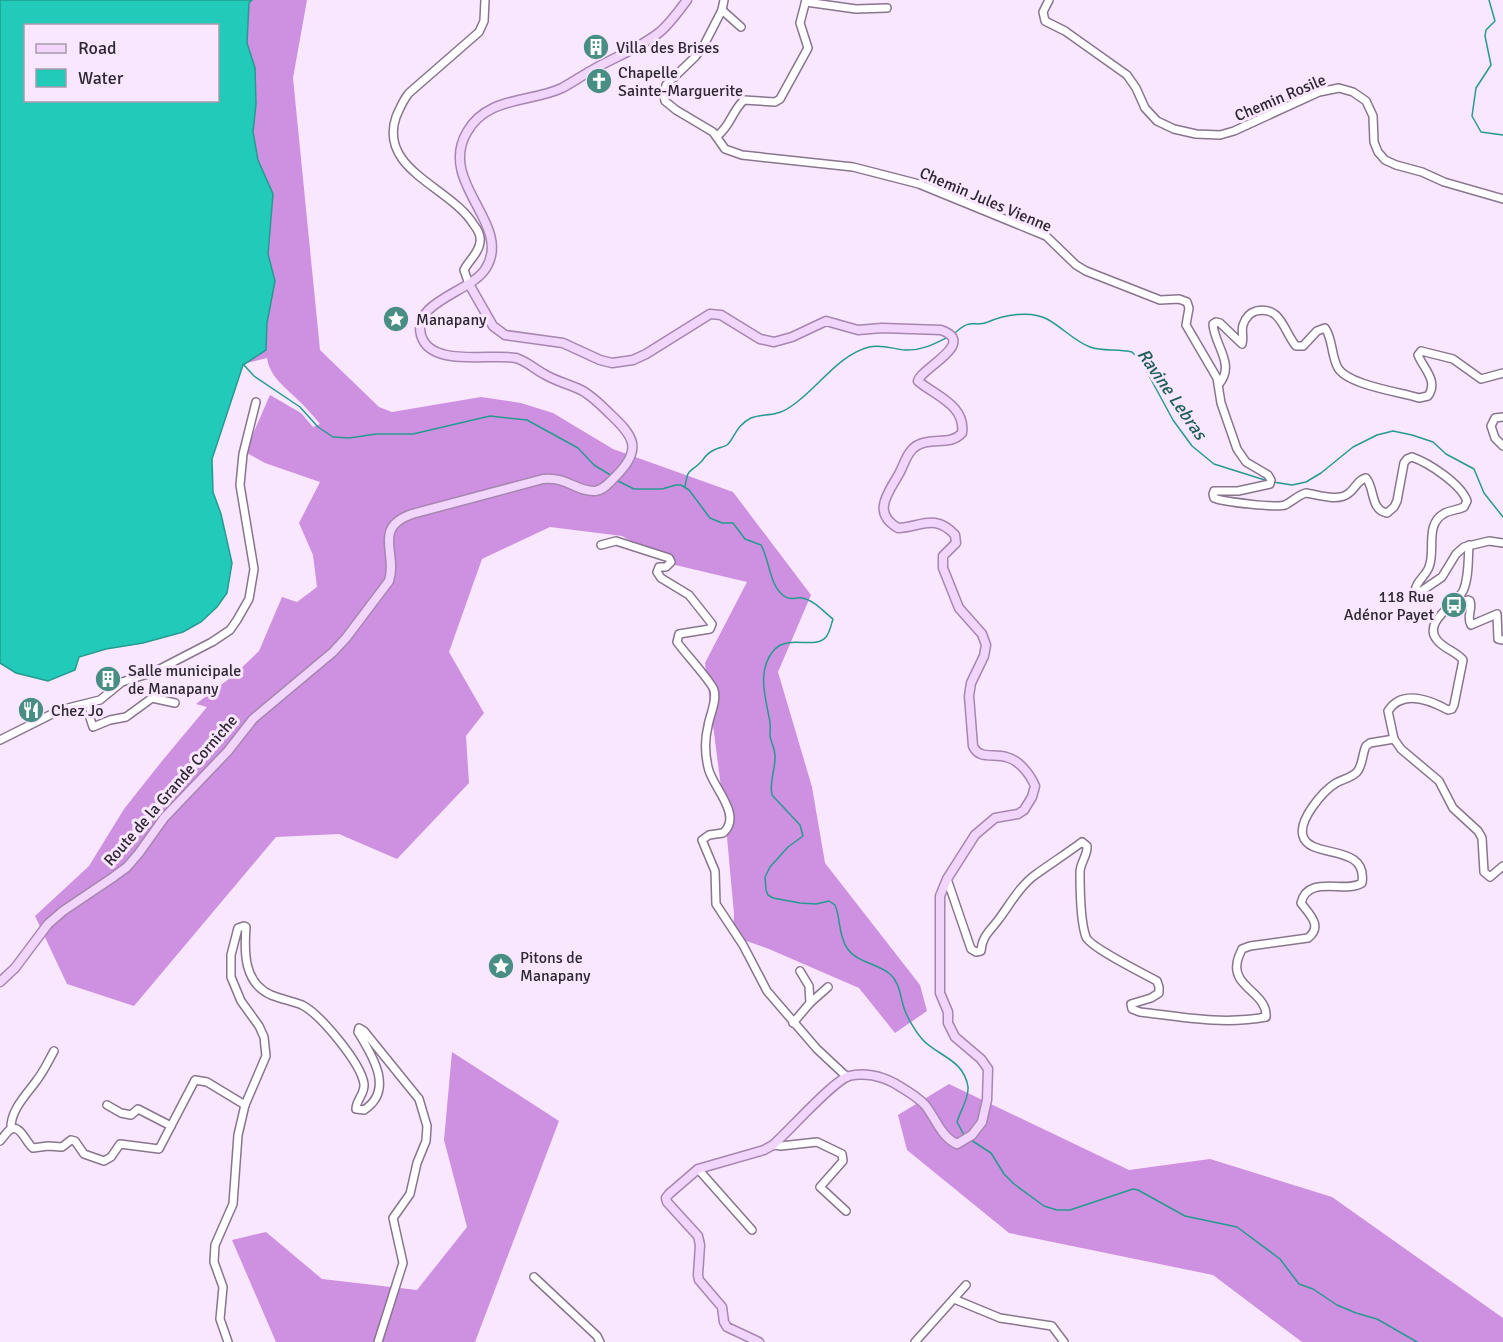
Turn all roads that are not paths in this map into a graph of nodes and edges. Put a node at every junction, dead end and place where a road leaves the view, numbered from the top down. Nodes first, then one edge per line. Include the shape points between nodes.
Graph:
1 (484, 0) edge
2 (687, 0) edge
3 (724, 0) edge
4 (1049, 0) edge
5 (806, 1) edge
6 (887, 8) dead end
7 (722, 10) junction
8 (741, 27) dead end
9 (717, 136) junction
10 (1503, 199) edge
11 (469, 284) junction
12 (1503, 372) edge
13 (1219, 384) junction
14 (256, 402) dead end
15 (1503, 417) edge
16 (1503, 446) edge
17 (1503, 543) edge
18 (601, 545) dead end
19 (1469, 545) junction
20 (1451, 604) junction
21 (1503, 640) edge
22 (91, 704) junction
23 (175, 704) dead end
24 (1394, 739) junction
25 (0, 740) edge
26 (1503, 866) edge
27 (947, 879) junction
28 (800, 971) dead end
29 (0, 982) edge
30 (828, 987) dead end
31 (810, 1003) junction
32 (793, 1023) junction
33 (54, 1051) dead end
34 (847, 1077) junction
35 (245, 1105) junction
36 (107, 1106) dead end
37 (171, 1126) junction
38 (10, 1129) junction
39 (0, 1141) edge
40 (773, 1144) junction
41 (698, 1169) junction
42 (846, 1211) dead end
43 (752, 1230) dead end
44 (534, 1277) dead end
45 (966, 1285) dead end
46 (954, 1299) junction
47 (228, 1342) edge
48 (378, 1342) edge
49 (600, 1342) edge
50 (759, 1342) edge
51 (915, 1342) edge
52 (1064, 1342) edge

1 - 11 street via 484,21 479,32 409,93 393,131 393,144 402,160 454,202 476,228 480,246 464,270
2 - 11 main road via 667,25 639,45 562,88 497,106 474,122 462,144 460,172 488,229 492,249 486,269
3 - 7 street, Chemin Jules Vienne
4 - 10 street, Chemin Rosile via 1042,12 1045,21 1127,75 1157,121 1196,134 1221,135 1319,92 1339,88 1366,101 1373,116 1374,142 1385,159
5 - 6 street via 855,9
5 - 9 street via 800,24 808,48 780,99 744,100
7 - 8 street
7 - 9 street, Chemin Jules Vienne via 695,57 666,85 664,96 675,110
9 - 13 street, Chemin Jules Vienne via 725,149 742,155 853,167 919,184 1046,236 1086,271 1160,300 1185,301 1189,308 1186,325
11 - 27 main road via 494,326 505,335 563,343 612,363 646,354 715,313 760,339 774,342 826,321 853,330 933,329 950,335 953,343 948,351 918,381 951,405 962,423 962,433 956,439 929,441 912,449 885,497 884,511 898,528 931,522 955,535 956,543 943,556 943,568 959,608 982,634 986,648 969,696 973,746 987,756 1016,760 1035,786 1024,810 995,818 979,830
11 - 29 main road, Route de la Grande Corniche via 424,314 420,329 426,345 442,355 516,358 550,378 580,389 626,430 633,451 630,461 605,488 597,491 562,480 543,479 397,520 388,539 392,571 389,581 346,638 253,718 228,751 164,818 127,867 48,924
12 - 13 street via 1481,379 1453,359 1421,351 1419,359 1432,385 1428,396 1419,398 1343,375 1325,328 1317,331 1306,345 1298,346 1279,318 1259,311 1246,319 1242,344 1214,322 1226,369
13 - 19 street, Chemin Jules Vienne via 1221,403 1240,454 1271,480 1265,486 1214,491 1214,498 1283,506 1306,493 1345,496 1366,478 1378,508 1388,513 1397,501 1404,463 1413,457 1461,490 1467,501 1464,507 1445,513 1435,524 1431,563 1415,591 1437,582 1460,549
14 - 22 street via 240,470 254,570 244,611 230,630 212,642 154,672 122,682
15 - 16 street via 1495,418 1491,426
17 - 19 street
18 - 32 street via 616,541 669,558 666,567 659,567 657,572 689,595 712,624 710,629 679,634 677,642 714,690 706,741 707,765 711,779 726,800 729,825 723,833 702,840 715,871 716,904 767,992
19 - 20 street via 1464,587
20 - 21 street via 1470,601 1471,625 1497,614 1498,639
20 - 24 street via 1434,632 1437,640 1463,660 1455,705 1448,710 1424,698 1402,700 1388,711
22 - 23 street via 93,727 126,717 152,698
22 - 25 street via 71,705
24 - 26 street via 1407,756 1442,784 1453,808 1478,831 1484,872 1493,875
24 - 27 street via 1366,746 1358,771 1336,783 1319,799 1302,827 1303,838 1309,844 1347,856 1358,865 1362,883 1356,887 1330,885 1307,891 1301,903 1316,928 1308,938 1242,950 1236,965 1239,978 1263,1003 1266,1017 1212,1021 1132,1009 1131,1004 1159,993 1159,987 1157,981 1086,939 1080,869 1087,846 1082,842 1033,876 982,939 981,951 971,949
27 - 34 main road via 939,902 940,993 952,1033 988,1070 982,1122 972,1135 953,1143 926,1106 898,1086 878,1077
28 - 31 street via 809,986
30 - 31 street
31 - 32 street
32 - 34 street
33 - 38 street via 21,1100
34 - 40 main road
35 - 37 street via 207,1082 195,1080
35 - 47 street via 238,1135 233,1204 215,1245 214,1262 223,1287 221,1326
35 - 48 street via 266,1056 264,1037 231,977 231,955 241,926 246,927 246,962 257,986 310,1011 356,1065 364,1084 356,1108 364,1110 374,1103 379,1090 375,1060 359,1028 422,1108 426,1141 410,1194 393,1218 403,1263
36 - 37 street via 131,1115 138,1109
37 - 38 street via 159,1149 120,1144 104,1161 84,1154 71,1140 62,1147 33,1149 19,1130
38 - 39 street
40 - 41 main road
40 - 42 street via 817,1142 840,1152 843,1161 820,1187
41 - 43 street
41 - 50 main road via 669,1194 667,1202 698,1236 699,1280 722,1307 724,1322
44 - 49 street
45 - 46 street
46 - 51 street
46 - 52 street via 1000,1318 1052,1326

